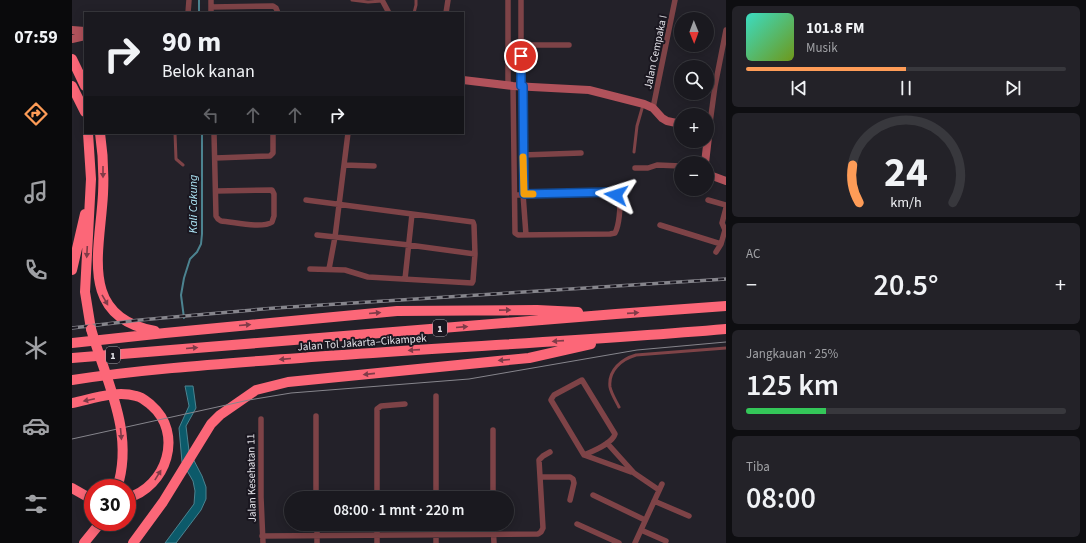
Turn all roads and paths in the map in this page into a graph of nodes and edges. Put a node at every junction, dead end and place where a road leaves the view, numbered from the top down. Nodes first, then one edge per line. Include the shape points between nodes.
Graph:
1 (189, 0) edge
2 (211, 0) edge
3 (352, 0) edge
4 (382, 0) edge
5 (416, 0) edge
6 (448, 0) edge
7 (508, 0) edge
8 (521, 0) edge
9 (676, 0) edge
10 (211, 10) edge
11 (188, 12) edge
12 (278, 12) edge
13 (388, 12) edge
14 (414, 12) edge
15 (446, 12) edge
16 (72, 30) edge
17 (84, 30) edge
18 (726, 30) edge
19 (84, 36) edge
20 (72, 39) edge
21 (521, 45) junction
22 (569, 45) dead end
23 (72, 59) edge
24 (464, 80) edge
25 (84, 84) edge
26 (72, 86) edge
27 (516, 86) junction
28 (644, 104) junction
29 (653, 108) junction
30 (712, 108) edge
31 (84, 110) edge
32 (674, 122) edge
33 (88, 134) edge
34 (100, 134) edge
35 (175, 134) edge
36 (214, 134) edge
37 (274, 134) edge
38 (348, 134) edge
39 (634, 152) dead end
40 (581, 153) dead end
41 (523, 155) junction
42 (215, 158) junction
43 (344, 164) junction
44 (183, 165) dead end
45 (674, 165) edge
46 (374, 166) dead end
47 (635, 168) dead end
48 (714, 177) edge
49 (726, 181) edge
50 (91, 185) junction
51 (216, 191) junction
52 (524, 194) junction
53 (515, 195) junction
54 (306, 200) dead end
55 (708, 200) dead end
56 (338, 205) junction
57 (726, 206) edge
58 (412, 214) junction
59 (660, 225) dead end
60 (317, 235) dead end
61 (526, 235) junction
62 (335, 237) junction
63 (721, 244) junction
64 (409, 245) junction
65 (716, 252) dead end
66 (475, 254) junction
67 (329, 268) junction
68 (310, 269) dead end
69 (72, 270) edge
70 (405, 279) junction
71 (726, 306) edge
72 (616, 314) junction
73 (726, 329) edge
74 (165, 333) junction
75 (625, 337) junction
76 (72, 343) edge
77 (726, 348) edge
78 (72, 358) edge
79 (72, 380) edge
80 (436, 396) dead end
81 (72, 403) edge
82 (405, 404) dead end
83 (619, 407) dead end
84 (316, 416) dead end
85 (261, 419) dead end
86 (492, 430) dead end
87 (606, 443) junction
88 (550, 452) dead end
89 (584, 455) junction
90 (634, 473) junction
91 (540, 477) junction
92 (119, 479) edge
93 (662, 484) dead end
94 (72, 488) edge
95 (659, 490) junction
96 (316, 491) edge
97 (377, 491) edge
98 (436, 491) edge
99 (493, 491) edge
100 (136, 494) edge
101 (84, 495) edge
102 (593, 495) dead end
103 (570, 500) dead end
104 (654, 501) junction
105 (162, 504) junction
106 (689, 516) dead end
107 (645, 520) junction
108 (577, 524) dead end
109 (641, 530) junction
110 (94, 531) edge
111 (317, 531) edge
112 (377, 531) edge
113 (436, 531) edge
114 (493, 531) edge
115 (493, 535) junction
116 (262, 536) junction
117 (317, 536) junction
118 (377, 536) junction
119 (436, 536) junction
120 (666, 541) dead end
121 (84, 543) edge
122 (133, 543) edge
123 (140, 543) edge
124 (263, 543) edge
125 (317, 543) edge
126 (377, 543) edge
127 (436, 543) edge
128 (494, 543) edge
129 (619, 543) edge
130 (635, 543) edge

1 - 11 street
2 - 10 street
3 - 4 lane
4 - 13 street
5 - 14 lane
6 - 15 street
7 - 27 street
8 - 21 street
9 - 29 street, Jalan Cempaka I
10 - 12 street via 273,6
16 - 17 street
18 - 30 street
19 - 20 street
21 - 22 street
21 - 27 street
23 - 25 highway
24 - 27 street
26 - 31 highway
27 - 28 street via 589,90
27 - 41 street
27 - 53 street
28 - 29 street
28 - 39 lane via 637,126
29 - 32 street via 662,118
33 - 50 highway
34 -> 74 highway via 103,192 97,262 101,292 107,304 126,321
35 - 44 lane via 176,159
36 - 42 street
37 - 42 street via 273,153 270,156
38 - 43 street
40 - 41 street
41 - 52 street
42 - 51 street
43 - 46 street
43 - 56 street
45 - 47 street via 658,164 648,168
48 - 49 street
50 - 69 highway
50 -> 92 highway, bridge via 85,292 91,329 120,420 122,462
51 - 51 street via 216,216 221,221 259,225 272,222 274,194 269,190
52 - 53 street
52 - 61 street
52 - 61 street via 612,192 620,201 618,228 615,233
53 - 61 street via 515,233
54 - 56 street
55 - 57 street
56 - 58 street
56 - 62 street
57 - 63 street via 722,223 726,230
58 - 64 street
58 - 66 street via 473,222
59 - 63 street
60 - 62 street
62 - 64 street
62 - 67 street
63 - 65 street
64 - 66 street
64 - 70 street
66 - 70 street via 472,283
67 - 68 street
67 - 70 street via 368,277
72 -> 71 highway, Jalan Tol Jakarta–Cikampek / 1
74 -> 72 highway via 397,311 537,310
78 -> 72 highway, Jalan Tol Jakarta–Cikampek / 1
73 - 75 highway, Jalan Tol Jakarta–Cikampek / 1
74 - 76 highway
75 -> 79 highway, Jalan Tol Jakarta–Cikampek / 1 via 301,358
75 -> 105 highway via 529,358 288,382 256,390 211,424
77 - 83 lane via 640,354 622,360 617,364 610,380 610,387
80 - 98 street
100 -> 81 highway via 159,476 167,456 166,426 161,417 144,400 130,395 115,394
82 - 97 street via 381,406 377,409
84 - 96 street
85 - 116 street, Jalan Kesehatan 11
86 - 99 street
87 - 89 street
87 - 89 street via 614,438 615,434 580,380 551,400
87 - 90 street
88 - 91 street via 540,460
89 - 90 street
90 - 95 street
91 - 103 street via 573,479
91 - 115 street via 543,528 541,532
93 - 95 street
94 - 101 highway
95 - 104 street
102 - 107 street
104 - 106 street
104 - 107 street
105 - 122 highway
105 - 123 highway
107 - 109 street
108 - 129 street
109 - 120 street
109 - 130 street
110 - 121 highway
111 - 117 street
112 - 118 street
113 - 119 street
114 - 115 street
115 - 119 street
115 - 128 street
116 - 117 street
116 - 124 street, Jalan Kesehatan 11
117 - 118 street
117 - 125 street
118 - 119 street
118 - 126 street
119 - 127 street

